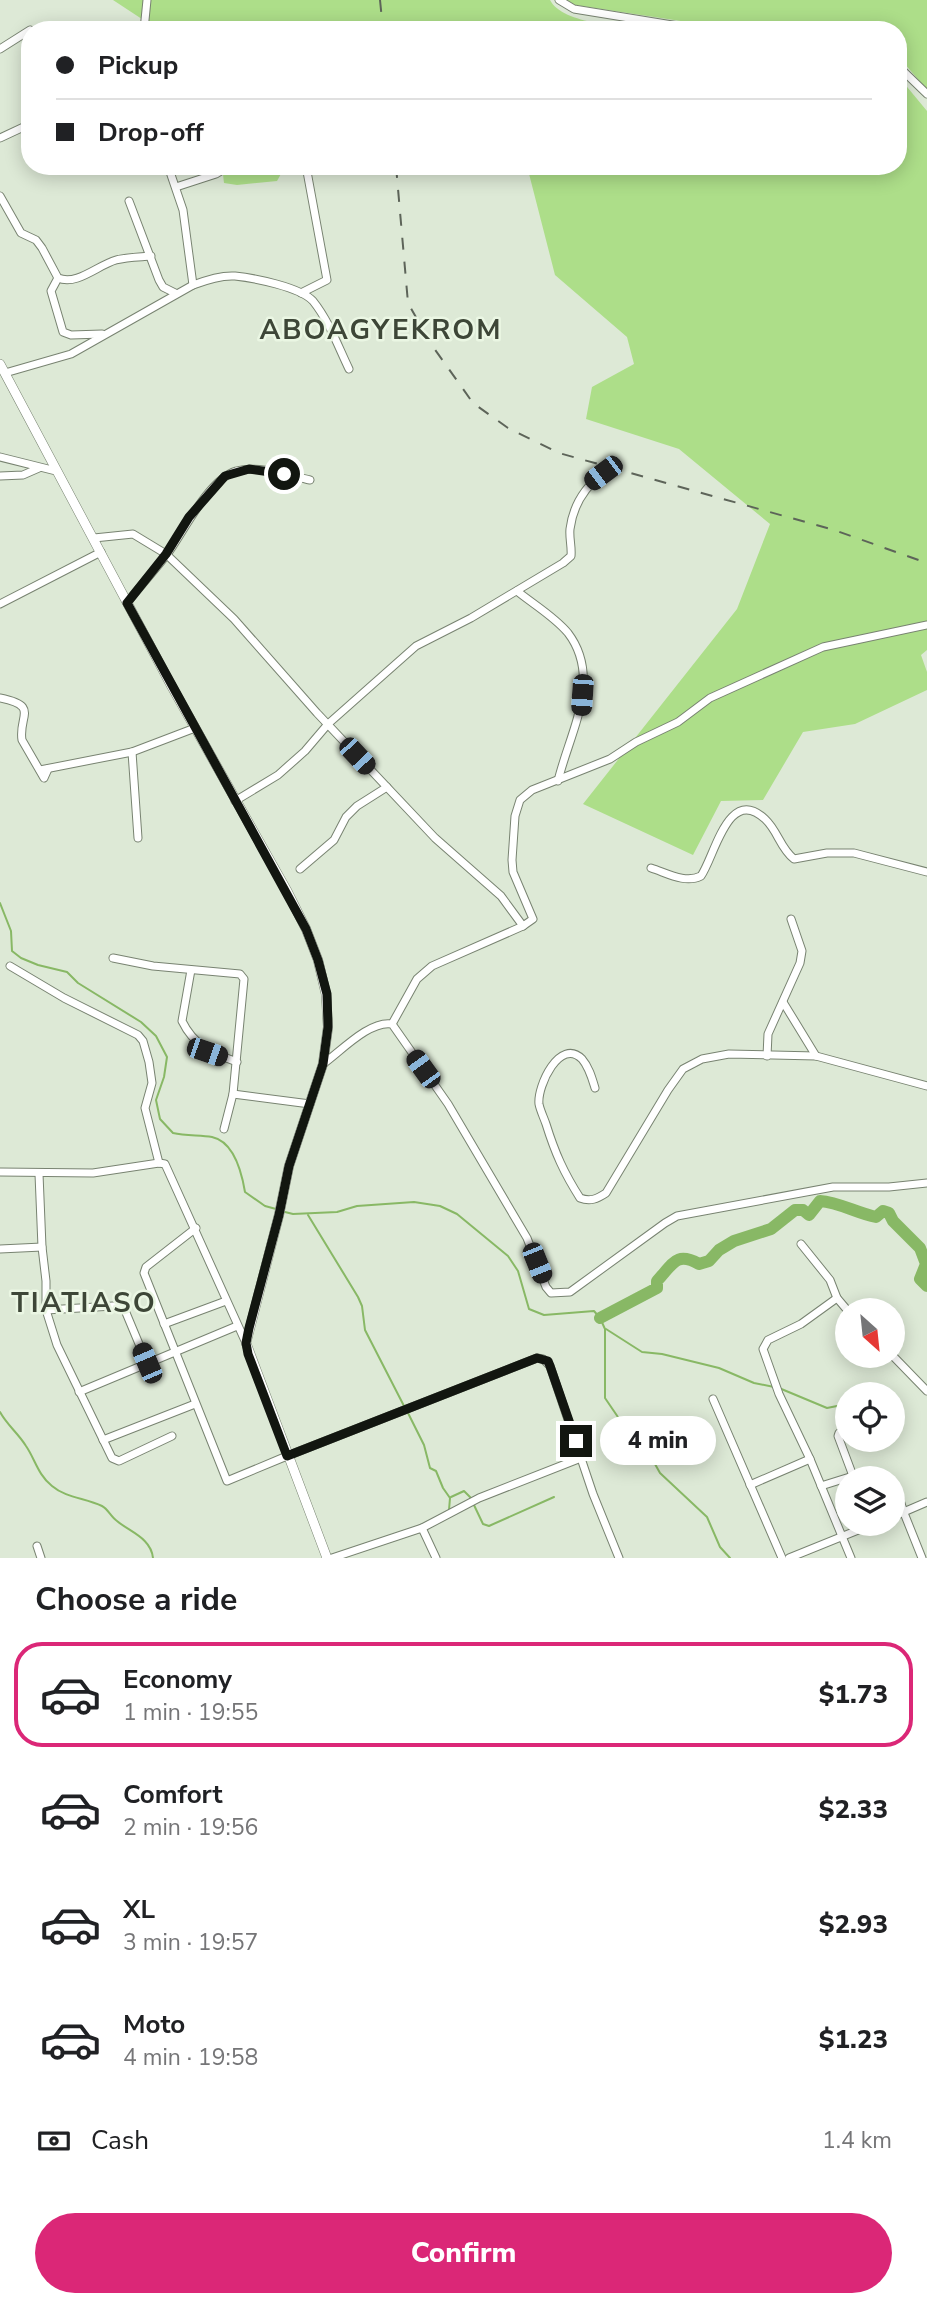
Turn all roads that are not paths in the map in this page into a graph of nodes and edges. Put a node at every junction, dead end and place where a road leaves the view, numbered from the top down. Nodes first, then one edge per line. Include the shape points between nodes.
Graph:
1 (147, 0) edge
2 (559, 0) edge
3 (145, 21) edge
4 (648, 21) edge
5 (21, 36) edge
6 (0, 49) edge
7 (907, 75) edge
8 (927, 94) edge
9 (21, 128) edge
10 (0, 138) edge
11 (171, 175) edge
12 (213, 175) edge
13 (308, 175) edge
14 (176, 187) junction
15 (0, 196) edge
16 (129, 201) dead end
17 (151, 256) junction
18 (58, 278) junction
19 (193, 285) junction
20 (175, 293) junction
21 (301, 293) junction
22 (107, 334) junction
23 (2, 369) edge
24 (349, 369) dead end
25 (0, 457) edge
26 (40, 467) junction
27 (56, 471) junction
28 (603, 473) dead end
29 (0, 476) edge
30 (310, 480) dead end
31 (94, 538) junction
32 (101, 552) junction
33 (166, 554) junction
34 (517, 591) junction
35 (127, 603) junction
36 (0, 604) edge
37 (927, 625) edge
38 (0, 698) edge
39 (328, 724) junction
40 (195, 727) junction
41 (132, 752) junction
42 (44, 772) junction
43 (558, 781) junction
44 (47, 786) dead end
45 (387, 787) junction
46 (235, 801) junction
47 (138, 838) dead end
48 (651, 868) dead end
49 (300, 869) dead end
50 (927, 872) edge
51 (791, 919) dead end
52 (523, 926) junction
53 (113, 958) dead end
54 (10, 966) dead end
55 (191, 970) junction
56 (783, 1002) junction
57 (392, 1024) junction
58 (767, 1056) junction
59 (816, 1056) junction
60 (237, 1062) junction
61 (323, 1064) junction
62 (927, 1086) edge
63 (595, 1088) dead end
64 (233, 1094) junction
65 (310, 1104) junction
66 (224, 1129) dead end
67 (159, 1163) junction
68 (0, 1172) edge
69 (39, 1174) junction
70 (927, 1183) edge
71 (196, 1228) junction
72 (802, 1244) dead end
73 (42, 1247) junction
74 (0, 1249) edge
75 (837, 1298) edge
76 (835, 1299) edge
77 (226, 1301) junction
78 (46, 1310) junction
79 (164, 1324) junction
80 (237, 1326) junction
81 (246, 1343) junction
82 (175, 1352) junction
83 (147, 1363) junction
84 (905, 1368) edge
85 (927, 1391) edge
86 (79, 1392) junction
87 (713, 1399) dead end
88 (195, 1404) junction
89 (172, 1436) dead end
90 (103, 1440) junction
91 (287, 1456) junction
92 (582, 1458) junction
93 (810, 1459) junction
94 (835, 1482) edge
95 (750, 1485) junction
96 (821, 1486) junction
97 (927, 1502) edge
98 (905, 1513) edge
99 (905, 1516) edge
100 (835, 1521) edge
101 (422, 1528) junction
102 (841, 1536) joint
103 (37, 1546) dead end
104 (41, 1558) edge
105 (329, 1558) edge
106 (436, 1558) edge
107 (619, 1558) edge
108 (782, 1558) edge
109 (789, 1558) edge
110 (851, 1558) edge
111 (922, 1558) edge

1 - 3 street
2 - 4 street via 574,9
5 - 6 street
7 - 8 street
9 - 10 street
11 - 14 street
12 - 14 street
13 - 21 street via 327,280
14 - 19 street via 187,228
15 - 18 street via 21,233 43,248
16 - 17 street
17 - 18 street via 116,260 76,279
17 - 20 street via 163,287
18 - 22 street via 51,291 63,332
19 - 20 street
19 - 21 street via 234,276
20 - 22 street
21 - 24 street via 311,299 331,330
22 - 23 street via 71,354
23 - 27 street
25 - 26 street
26 - 27 street
26 - 29 street via 23,475
27 - 31 street
28 - 34 street via 581,495 575,510 570,527 571,556
30 - 33 street via 249,469 225,476 189,517
31 - 32 street
31 - 33 street via 133,534
32 - 35 street
32 - 36 street
33 - 35 street
33 - 39 street via 234,619
34 - 39 street via 415,646
34 - 43 street via 568,634 580,661 581,710
35 - 40 street
37 - 43 street via 823,647 710,698 678,722
38 - 42 street via 24,708 22,740
39 - 45 street
39 - 46 street via 278,775
40 - 41 street
40 - 46 street
41 - 42 street
41 - 47 street
42 - 44 street
43 - 52 street via 532,790 520,800 515,816 513,872 533,915
45 - 49 street via 357,806 334,840
45 - 52 street via 435,838 501,896
46 - 61 street via 287,891 318,960 327,994
48 - 50 street via 685,879 701,876 728,819 749,810 764,817 783,850 794,859 854,853
51 - 56 street via 802,951
52 - 57 street via 432,966 417,979
53 - 55 street
54 - 67 street via 143,1041 152,1083 145,1108
55 - 60 street via 181,1021 207,1052
55 - 60 street via 240,974 244,979
56 - 58 street via 768,1034
56 - 59 street
57 - 61 street via 371,1027
57 - 70 street via 448,1104 527,1238 551,1293 570,1292 677,1216 833,1187
58 - 59 street
58 - 63 street via 729,1054 702,1059 683,1069 606,1193 585,1200 561,1168 539,1102 550,1067 572,1054 588,1068
59 - 62 street
60 - 64 street
61 - 65 street
64 - 65 street
64 - 66 street
65 - 81 street via 289,1166
67 - 69 street via 93,1173
67 - 71 street via 169,1169
68 - 69 street
69 - 73 street
71 - 77 street
71 - 79 street via 144,1270
72 - 75 street via 830,1280
73 - 74 street
73 - 78 street
76 - 93 street via 768,1340 762,1349
77 - 79 street
77 - 80 street
78 - 83 street via 124,1308
78 - 86 street
79 - 82 street
80 - 81 street
80 - 82 street
81 - 91 street
82 - 83 street
82 - 88 street
83 - 86 street
84 - 85 street
86 - 90 street
87 - 95 street
88 - 90 street
88 - 91 street via 228,1482
89 - 90 street via 119,1461 112,1458
91 - 92 street via 537,1358 548,1361
91 - 105 street
92 - 101 street via 522,1479
92 - 107 street
93 - 95 street
93 - 96 street
94 - 96 street
95 - 108 street
96 - 100 street
97 - 98 street
99 - 111 street
101 - 105 street
101 - 106 street
102 - 109 street
102 - 110 street
103 - 104 street

